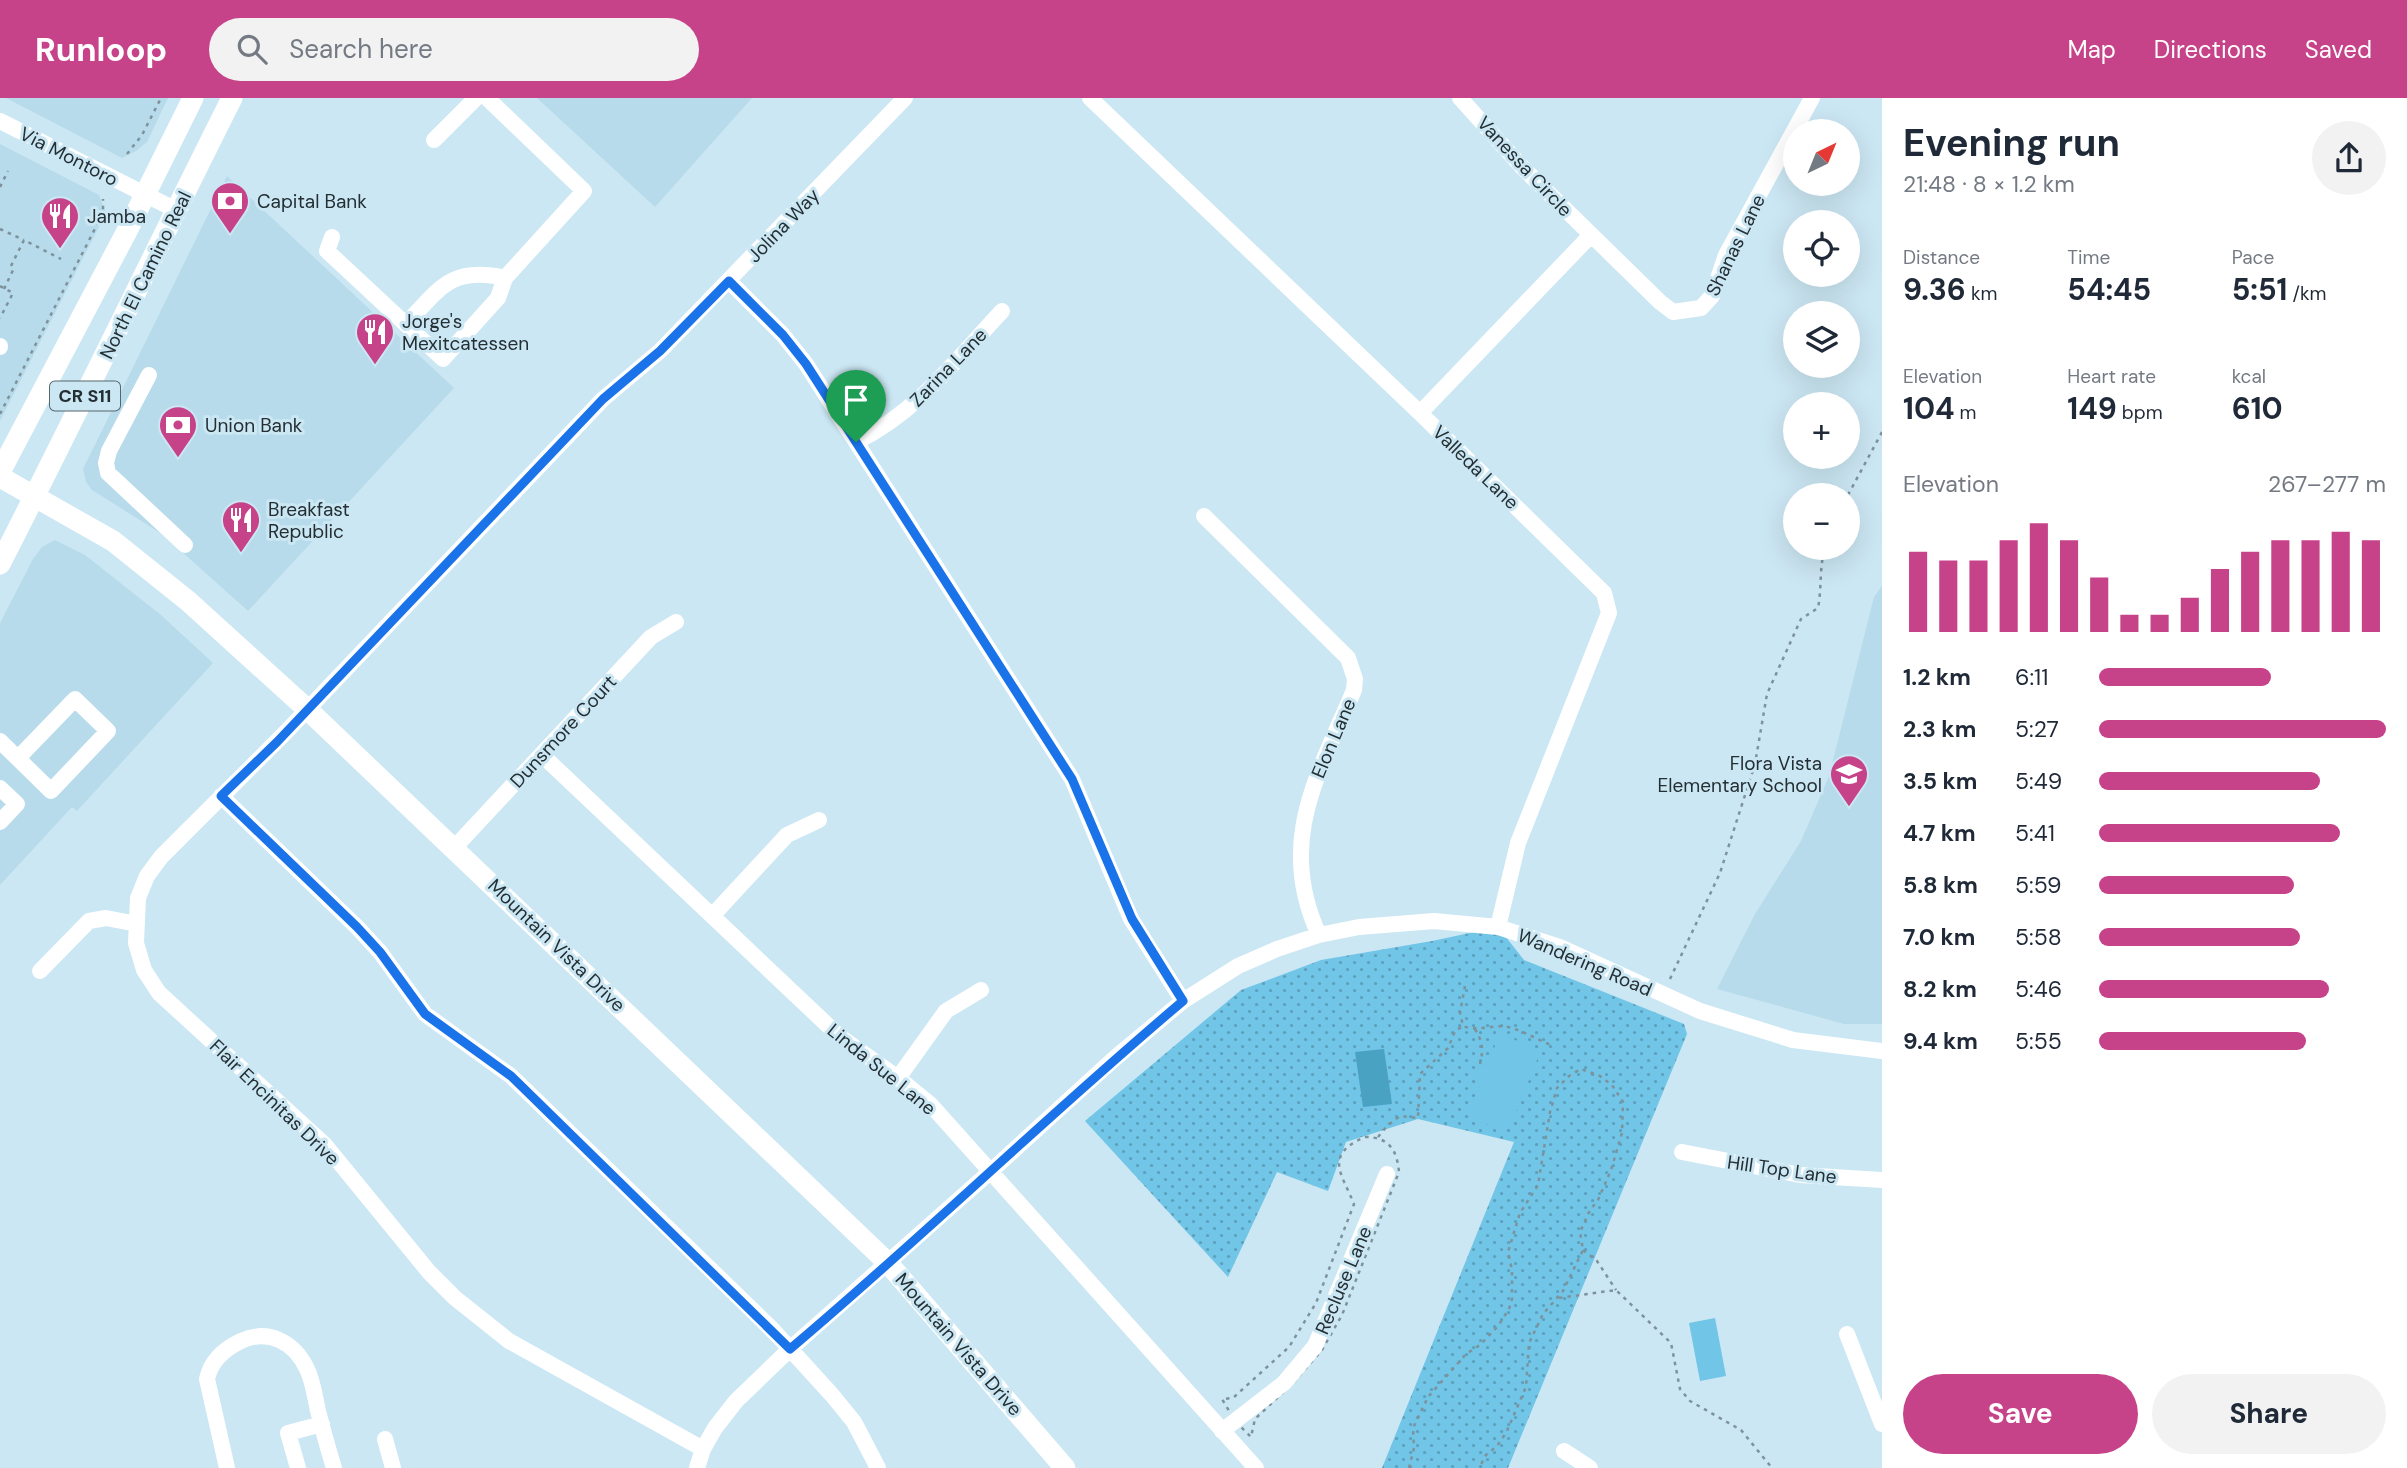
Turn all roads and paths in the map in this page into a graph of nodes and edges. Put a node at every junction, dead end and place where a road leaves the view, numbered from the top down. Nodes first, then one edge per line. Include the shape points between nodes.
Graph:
1 (160, 98) edge
2 (193, 98) edge
3 (232, 98) edge
4 (475, 98) edge
5 (487, 98) edge
6 (905, 98) edge
7 (1090, 98) edge
8 (1460, 98) edge
9 (1812, 98) edge
10 (0, 121) edge
11 (434, 140) dead end
12 (127, 154) dead end
13 (8, 171) dead end
14 (0, 187) edge
15 (145, 194) junction
16 (103, 199) dead end
17 (176, 210) junction
18 (0, 229) edge
19 (1591, 235) junction
20 (332, 237) dead end
21 (24, 240) junction
22 (61, 259) dead end
23 (505, 278) junction
24 (729, 281) junction
25 (2, 288) edge
26 (1002, 311) dead end
27 (0, 318) edge
28 (406, 324) junction
29 (149, 375) dead end
30 (1420, 413) junction
31 (0, 414) edge
32 (1882, 432) edge
33 (856, 442) junction
34 (0, 475) edge
35 (1854, 483) edge
36 (34, 497) junction
37 (1204, 516) dead end
38 (185, 545) dead end
39 (1821, 560) edge
40 (0, 564) edge
41 (676, 622) dead end
42 (307, 709) junction
43 (0, 741) edge
44 (541, 755) junction
45 (18, 758) junction
46 (0, 788) edge
47 (221, 796) junction
48 (819, 820) dead end
49 (0, 822) edge
50 (455, 847) junction
51 (712, 916) junction
52 (137, 924) junction
53 (1498, 927) junction
54 (1320, 935) junction
55 (40, 971) dead end
56 (1465, 986) dead end
57 (981, 990) dead end
58 (1663, 995) junction
59 (1183, 1001) junction
60 (1463, 1026) junction
61 (1475, 1029) junction
62 (1551, 1045) dead end
63 (1882, 1051) edge
64 (1480, 1064) dead end
65 (898, 1078) junction
66 (1682, 1152) dead end
67 (991, 1171) junction
68 (1387, 1174) dead end
69 (1882, 1180) edge
70 (1583, 1250) junction
71 (887, 1262) junction
72 (1616, 1290) junction
73 (1557, 1298) junction
74 (1847, 1334) dead end
75 (790, 1349) junction
76 (322, 1424) junction
77 (1882, 1424) edge
78 (1228, 1426) junction
79 (385, 1439) dead end
80 (704, 1449) junction
81 (1564, 1451) dead end
82 (228, 1468) edge
83 (298, 1468) edge
84 (334, 1468) edge
85 (393, 1468) edge
86 (697, 1468) edge
87 (878, 1468) edge
88 (1065, 1468) edge
89 (1256, 1468) edge
90 (1409, 1468) edge
91 (1479, 1468) edge
92 (1590, 1468) edge
93 (1772, 1468) edge

1 - 12 path
2 - 15 main road, North El Camino Real / CR S11
3 - 17 main road, North El Camino Real / CR S11
4 - 11 street
5 - 23 street via 584,191
6 - 24 street, Jolina Way
7 - 30 street, Valleda Lane
8 - 19 street, Vanessa Circle
9 - 19 street, Shanas Lane via 1726,255 1712,296 1701,308 1673,312
10 - 15 street, Via Montoro
13 - 14 path
15 - 17 street, Via Montoro
15 - 34 main road, North El Camino Real / CR S11
16 - 31 path via 103,213
17 - 36 main road, North El Camino Real / CR S11
18 - 21 path
19 - 30 street
20 - 28 street via 327,251
21 - 22 path
21 - 25 path
23 - 28 street via 482,273 456,278
23 - 28 street via 498,298 443,359
24 - 33 street via 806,364
24 - 42 street, Jolina Way via 660,351 603,399
25 - 27 path via 13,293
26 - 33 street, Zarina Lane via 921,398 882,429
29 - 38 street via 108,451 108,473
30 - 53 street, Valleda Lane via 1604,593 1609,612 1518,843
32 - 35 path
33 - 59 street via 1072,779 1132,919
34 - 36 main road, Mountain Vista Drive
36 - 40 main road, North El Camino Real / CR S11
36 - 42 main road, Mountain Vista Drive via 113,541 188,601
37 - 54 street, Elon Lane via 1348,658 1355,679 1311,790 1301,830 1300,857 1310,915
39 - 58 path via 1818,608 1801,619 1768,694 1755,764 1720,873
41 - 44 street, Dunsmore Court via 651,637
42 - 47 street, Flair Encinitas Drive
42 - 50 main road, Mountain Vista Drive
43 - 45 street
44 - 50 street, Dunsmore Court
44 - 51 street, Linda Sue Lane
45 - 45 street via 51,791 108,731 75,699
46 - 49 street via 17,804
47 - 52 street, Flair Encinitas Drive via 147,876 138,898
47 - 75 street via 357,927 425,1014 511,1076
48 - 51 street via 787,835
50 - 71 main road, Mountain Vista Drive
51 - 65 street, Linda Sue Lane via 839,1036
52 - 55 street via 106,918 89,921
52 - 80 street, Flair Encinitas Drive via 136,943 144,970 159,993 325,1145 455,1298 509,1340
53 - 54 street, Wandering Road via 1434,921
53 - 58 street, Wandering Road via 1560,947
54 - 59 street, Wandering Road via 1238,966
56 - 60 path
57 - 65 street via 946,1011
58 - 63 street, Wandering Road via 1793,1040
59 - 67 street, Wandering Road
60 - 61 path
60 - 78 path via 1455,1031 1448,1048 1420,1074 1418,1118 1400,1116 1378,1137 1365,1137 1342,1152 1340,1178 1354,1204 1349,1224 1316,1303 1289,1347 1233,1398 1222,1399
61 - 62 path via 1509,1028
61 - 64 path via 1482,1041
65 - 67 street, Linda Sue Lane via 931,1105
66 - 69 street, Hill Top Lane via 1800,1175
67 - 71 street, Wandering Road
67 - 78 street, Linda Sue Lane
68 - 78 street, Recluse Lane via 1315,1346 1284,1383
70 - 72 path via 1597,1261
70 - 73 path
70 - 90 path via 1580,1232 1611,1170 1623,1124 1623,1102 1612,1085 1581,1069 1557,1088 1538,1185 1520,1213 1508,1252 1512,1270 1509,1309 1498,1326 1428,1396 1413,1428
71 - 75 street, Wandering Road
71 - 88 main road, Mountain Vista Drive
72 - 73 path
72 - 93 path via 1671,1343 1680,1389 1690,1401 1741,1430
73 - 91 path via 1529,1343 1526,1387 1506,1433
74 - 77 street
75 - 80 street, Wandering Road via 736,1401
75 - 87 street via 854,1422
76 - 82 street via 307,1370 294,1349 265,1335 243,1340 222,1352 209,1367 207,1379
76 - 83 street via 288,1433
76 - 84 street
78 - 89 street, Linda Sue Lane
79 - 85 street
80 - 86 street, Wandering Road
81 - 92 street

